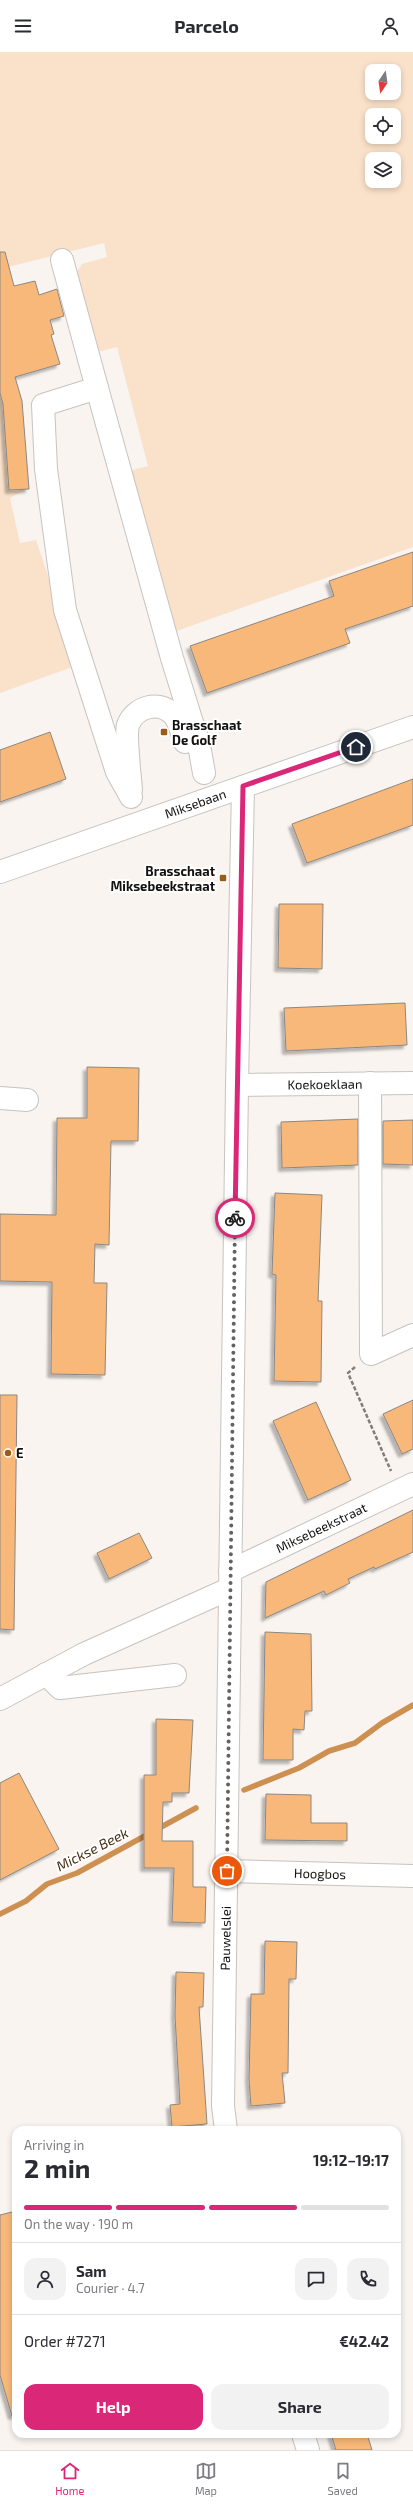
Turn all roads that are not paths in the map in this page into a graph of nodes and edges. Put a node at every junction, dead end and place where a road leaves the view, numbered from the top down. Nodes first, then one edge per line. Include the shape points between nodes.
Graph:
1 (62, 260) dead end
2 (97, 388) junction
3 (413, 727) edge
4 (204, 773) junction
5 (243, 786) junction
6 (131, 797) junction
7 (212, 797) junction
8 (140, 823) junction
9 (0, 872) edge
10 (370, 1083) junction
11 (413, 1083) edge
12 (237, 1085) junction
13 (0, 1098) edge
14 (27, 1100) dead end
15 (413, 1335) edge
16 (406, 1487) edge
17 (230, 1580) junction
18 (46, 1674) junction
19 (175, 1675) dead end
20 (0, 1699) edge
21 (227, 1871) junction
22 (413, 1876) edge
23 (226, 2126) edge
24 (305, 2438) edge
25 (308, 2450) edge

1 - 2 street
2 - 4 street via 172,658 199,745
2 - 6 street via 43,405 46,469 65,610 88,687 118,772
3 - 5 street, Miksebaan
4 - 6 street via 174,715 160,706 147,707 135,714 128,726
4 - 7 street
5 - 7 street, Miksebaan
5 - 12 street, Pauwelslei
6 - 8 street
7 - 8 street, Miksebaan
8 - 9 street, Miksebaan
10 - 11 street, Koekoeklaan
10 - 12 street, Koekoeklaan
10 - 15 street via 371,1354
12 - 17 street, Pauwelslei
13 - 14 street
16 - 17 street, Miksebeekstraat
17 - 18 street, Miksebeekstraat
17 - 21 street, Pauwelslei
18 - 19 street via 60,1688
18 - 20 street, Miksebeekstraat
21 - 22 street, Hoogbos
21 - 23 street, Pauwelslei via 223,2106
24 - 25 street

